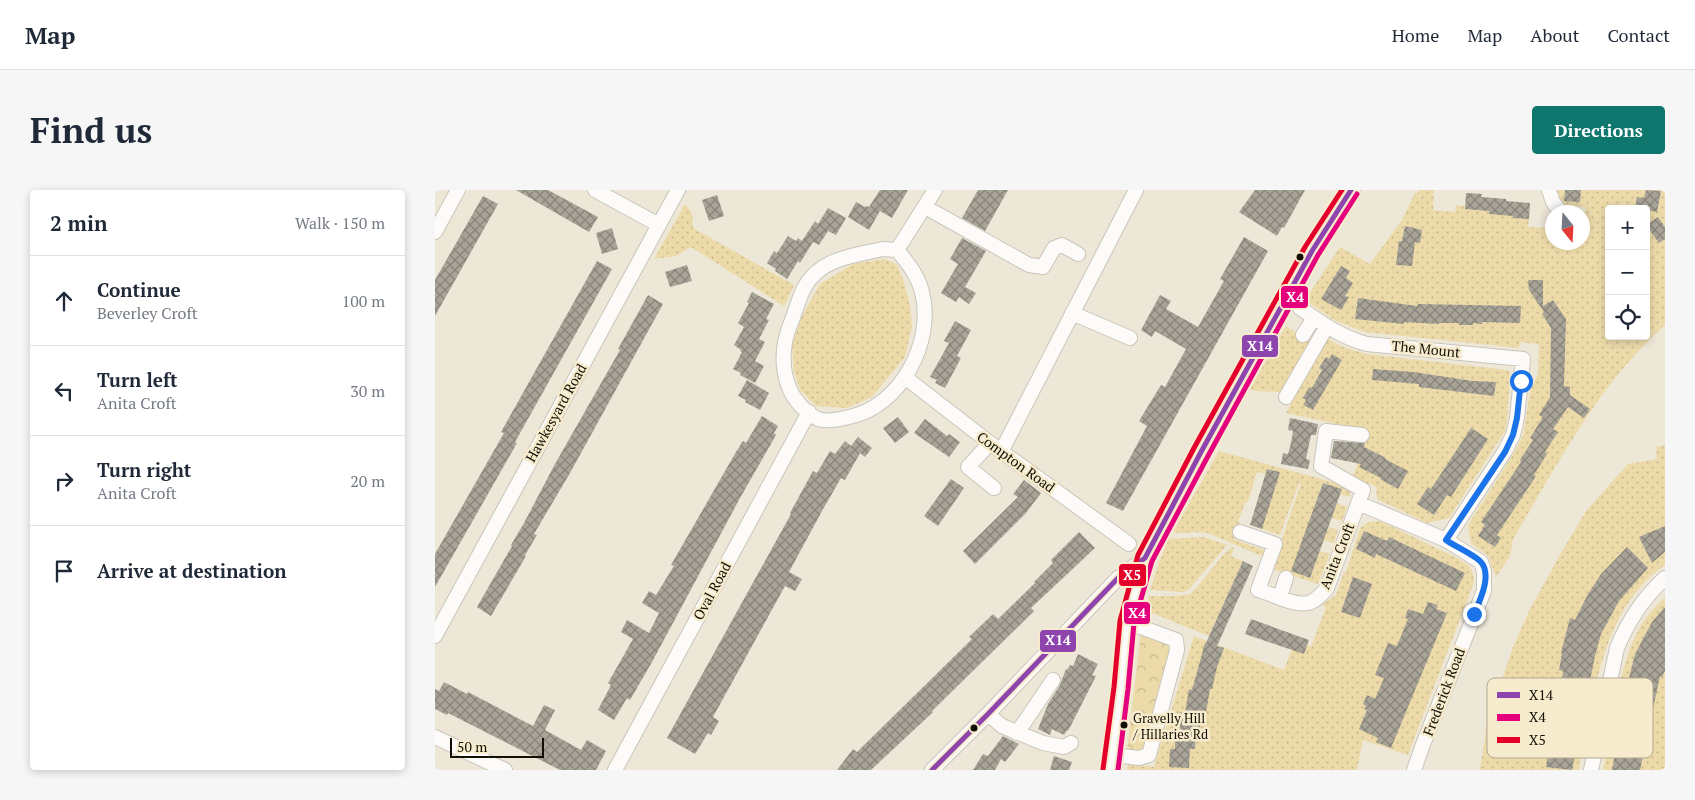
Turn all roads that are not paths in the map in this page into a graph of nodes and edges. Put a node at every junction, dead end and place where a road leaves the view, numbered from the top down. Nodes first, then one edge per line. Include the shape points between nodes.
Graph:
1 (458, 190) edge
2 (595, 190) edge
3 (678, 190) edge
4 (935, 190) edge
5 (1136, 190) edge
6 (1356, 190) edge
7 (1549, 191) edge
8 (1347, 197) edge
9 (1555, 205) edge
10 (925, 207) junction
11 (659, 226) junction
12 (435, 232) edge
13 (897, 250) junction
14 (1078, 254) dead end
15 (1300, 308) dead end
16 (1073, 313) junction
17 (1314, 318) junction
18 (1327, 326) junction
19 (1303, 335) dead end
20 (1130, 338) dead end
21 (906, 378) junction
22 (1286, 397) dead end
23 (809, 412) junction
24 (1362, 436) dead end
25 (996, 448) junction
26 (994, 488) dead end
27 (1358, 503) junction
28 (1240, 532) dead end
29 (1446, 540) junction
30 (1129, 544) dead end
31 (1145, 558) junction
32 (1286, 578) dead end
33 (1665, 578) edge
34 (1280, 597) junction
35 (1127, 622) junction
36 (435, 636) edge
37 (1611, 678) edge
38 (1053, 680) dead end
39 (988, 714) junction
40 (1017, 733) junction
41 (435, 737) edge
42 (1071, 743) dead end
43 (1111, 762) edge
44 (498, 768) edge
45 (615, 770) edge
46 (932, 770) edge
47 (1414, 770) edge

1 - 12 street
2 - 11 street
3 - 11 street, Hawkesyard Road
4 - 10 street
5 - 16 street
6 - 8 main road
7 - 9 street
8 - 31 main road via 1311,251
10 - 13 street
10 - 14 street via 1029,265 1043,267 1053,248 1062,245
11 - 36 street, Hawkesyard Road
13 - 21 street via 916,277 922,293 924,316 921,337
13 - 23 street via 883,249 832,262 814,274 804,288 785,337 783,364 798,404
15 - 17 street, The Mount
16 - 20 street
16 - 25 street
17 - 18 street, The Mount
17 - 19 street
18 - 22 street
18 - 29 street, The Mount via 1367,344 1523,359 1513,435
21 - 23 street via 889,397 856,416 819,420
21 - 25 street, Compton Road
23 - 45 street, Oval Road
24 - 27 street, Anita Croft via 1326,431 1321,466 1363,490
25 - 26 street via 968,467
25 - 30 street, Compton Road
27 - 29 street
27 - 34 street, Anita Croft via 1327,588 1309,603
28 - 34 street, Anita Croft via 1275,544 1258,590
29 - 47 street, Frederick Road via 1481,562 1485,571 1484,591
31 - 35 main road
31 - 39 street via 1118,578
32 - 34 street
33 - 37 street via 1637,608 1624,630
35 - 43 main road
35 - 43 street via 1176,640 1177,650 1149,755
38 - 40 street
39 - 40 street
39 - 46 street
40 - 42 street via 1063,747
41 - 44 street

